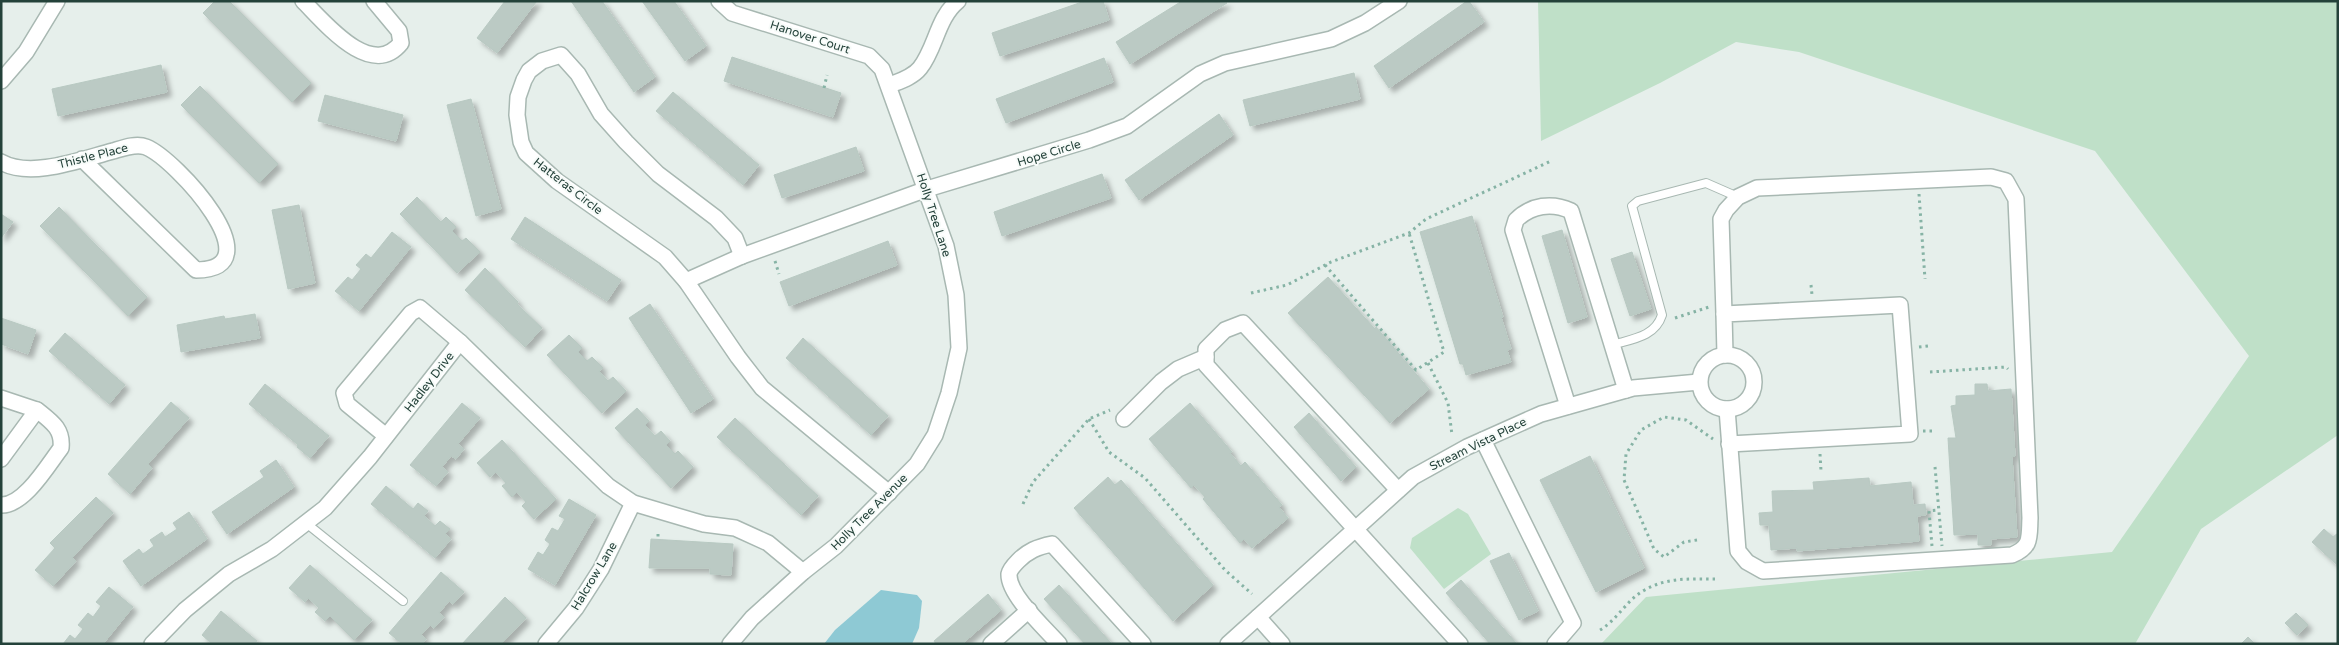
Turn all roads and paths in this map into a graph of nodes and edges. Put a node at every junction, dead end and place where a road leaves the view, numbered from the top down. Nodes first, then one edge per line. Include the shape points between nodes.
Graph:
1 (57, 1) edge
2 (303, 1) edge
3 (374, 1) edge
4 (719, 1) edge
5 (958, 1) edge
6 (1399, 1) edge
7 (827, 75) dead end
8 (1, 81) edge
9 (890, 86) junction
10 (824, 88) dead end
11 (82, 159) junction
12 (1, 162) edge
13 (1551, 162) dead end
14 (1918, 180) junction
15 (927, 189) junction
16 (1738, 197) junction
17 (1409, 233) junction
18 (742, 256) junction
19 (777, 266) dead end
20 (1325, 266) junction
21 (779, 274) dead end
22 (1925, 279) dead end
23 (686, 280) junction
24 (1251, 293) dead end
25 (1709, 307) dead end
26 (1724, 314) junction
27 (1675, 318) dead end
28 (460, 342) junction
29 (1612, 346) junction
30 (959, 348) joint
31 (1725, 355) junction
32 (1206, 358) junction
33 (1428, 362) junction
34 (1930, 372) dead end
35 (2024, 373) junction
36 (1699, 382) junction
37 (1626, 390) junction
38 (1, 398) edge
39 (1568, 406) junction
40 (1727, 409) junction
41 (38, 410) junction
42 (1110, 410) dead end
43 (1089, 419) junction
44 (1124, 420) dead end
45 (1452, 435) dead end
46 (386, 436) junction
47 (1483, 440) junction
48 (1722, 442) junction
49 (1, 459) edge
50 (1935, 467) dead end
51 (1398, 490) junction
52 (889, 493) junction
53 (633, 503) junction
54 (1023, 504) dead end
55 (1, 505) edge
56 (1939, 510) junction
57 (306, 523) junction
58 (1356, 529) junction
59 (658, 534) dead end
60 (658, 540) dead end
61 (1698, 540) dead end
62 (1943, 554) junction
63 (803, 572) junction
64 (1715, 580) dead end
65 (1252, 594) dead end
66 (403, 601) dead end
67 (1029, 610) junction
68 (1258, 617) junction
69 (1600, 630) dead end
70 (152, 644) edge
71 (546, 644) edge
72 (730, 644) edge
73 (991, 644) edge
74 (1059, 644) edge
75 (1143, 644) edge
76 (1228, 644) edge
77 (1282, 644) edge
78 (1460, 644) edge
79 (1555, 644) edge

1 - 8 street via 26,52
2 - 3 street via 346,42 370,56 389,53 401,43 399,31
4 - 9 street, Hanover Court via 732,13 869,56 882,69
5 - 9 street via 951,6 919,69
6 - 15 street, Hope Circle via 1365,23 1331,39 1225,63 1200,74 1127,126
7 - 10 path
9 - 15 street, Holly Tree Lane
11 - 11 street, Thistle Place via 196,270 209,270 225,258 226,244 221,225 207,202 158,154 145,146 135,146
11 - 12 street, Thistle Place via 56,166 29,168 15,168
13 - 17 path via 1426,219
14 - 16 street via 1756,188
14 - 22 path
14 - 35 street via 1990,177 2006,180 2012,189 2016,199
15 - 18 street, Hope Circle
15 - 30 street, Holly Tree Lane via 946,246 956,296
16 - 26 street via 1721,219
16 - 29 lane via 1706,183 1638,201 1632,206 1662,315 1659,325 1649,334
17 - 20 path
17 - 33 path via 1444,352
18 - 23 street, Hope Circle
18 - 23 street, Hatteras Circle via 735,238 716,218 658,174 626,142 601,114 578,74 561,56 542,62 526,76 518,97 517,115 526,153 557,181 665,257
19 - 21 path
20 - 24 path via 1287,285
20 - 33 path via 1416,370
23 - 52 street, Hatteras Circle via 762,388
25 - 27 path
26 - 31 street
26 - 48 street via 1900,305 1910,434
28 - 46 street, Hadley Drive
28 - 46 street via 420,308 411,313 344,393 347,404
28 - 53 street, Hadley Drive via 571,452 608,486
29 - 37 street
29 - 39 street via 1571,211 1558,205 1523,213 1516,220 1514,230
30 - 52 street, Holly Tree Avenue via 935,435 917,464
31 - 36 street via 1710,361
31 - 40 street via 1741,359 1752,372 1754,381 1753,390 1743,404
32 - 44 street via 1178,369
32 - 51 street via 1206,349 1225,330 1243,323
32 - 58 street via 1206,365
33 - 45 path via 1448,403
34 - 35 path via 2006,366 2012,374
35 - 62 street via 2030,518 2027,546 2012,555
36 - 37 street, Stream Vista Place
36 - 40 street via 1708,402
37 - 39 street, Stream Vista Place
38 - 41 street
39 - 47 street, Stream Vista Place via 1541,414
40 - 48 street
41 - 49 street
41 - 55 street via 57,426 62,438 61,448 19,500
42 - 43 path
43 - 54 path via 1033,482
43 - 65 path via 1109,452 1145,478 1225,570
46 - 57 street, Hadley Drive via 326,508
47 - 51 street, Stream Vista Place via 1413,477
47 - 79 street via 1573,623
48 - 61 path via 1686,420 1664,417 1641,430 1626,454 1624,480 1654,549 1664,557 1684,542
48 - 62 street via 1738,551 1747,562 1763,571
50 - 56 path
51 - 58 street, Stream Vista Place
52 - 63 street, Holly Tree Avenue via 836,546
53 - 63 street, Hadley Drive via 704,524 735,528 768,543
53 - 71 street, Halcrow Lane via 591,584
56 - 62 path
56 - 62 path via 1930,511 1932,549
57 - 66 lane
57 - 70 street, Hadley Drive via 272,549 229,574 185,610
58 - 68 street, Stream Vista Place
58 - 78 street
59 - 60 path
63 - 72 street, Holly Tree Avenue via 752,618
64 - 69 path via 1672,580 1642,591
67 - 73 street
67 - 74 street
67 - 75 street via 1010,584 1011,568 1030,550 1052,544
68 - 76 street, Stream Vista Place
68 - 77 street

